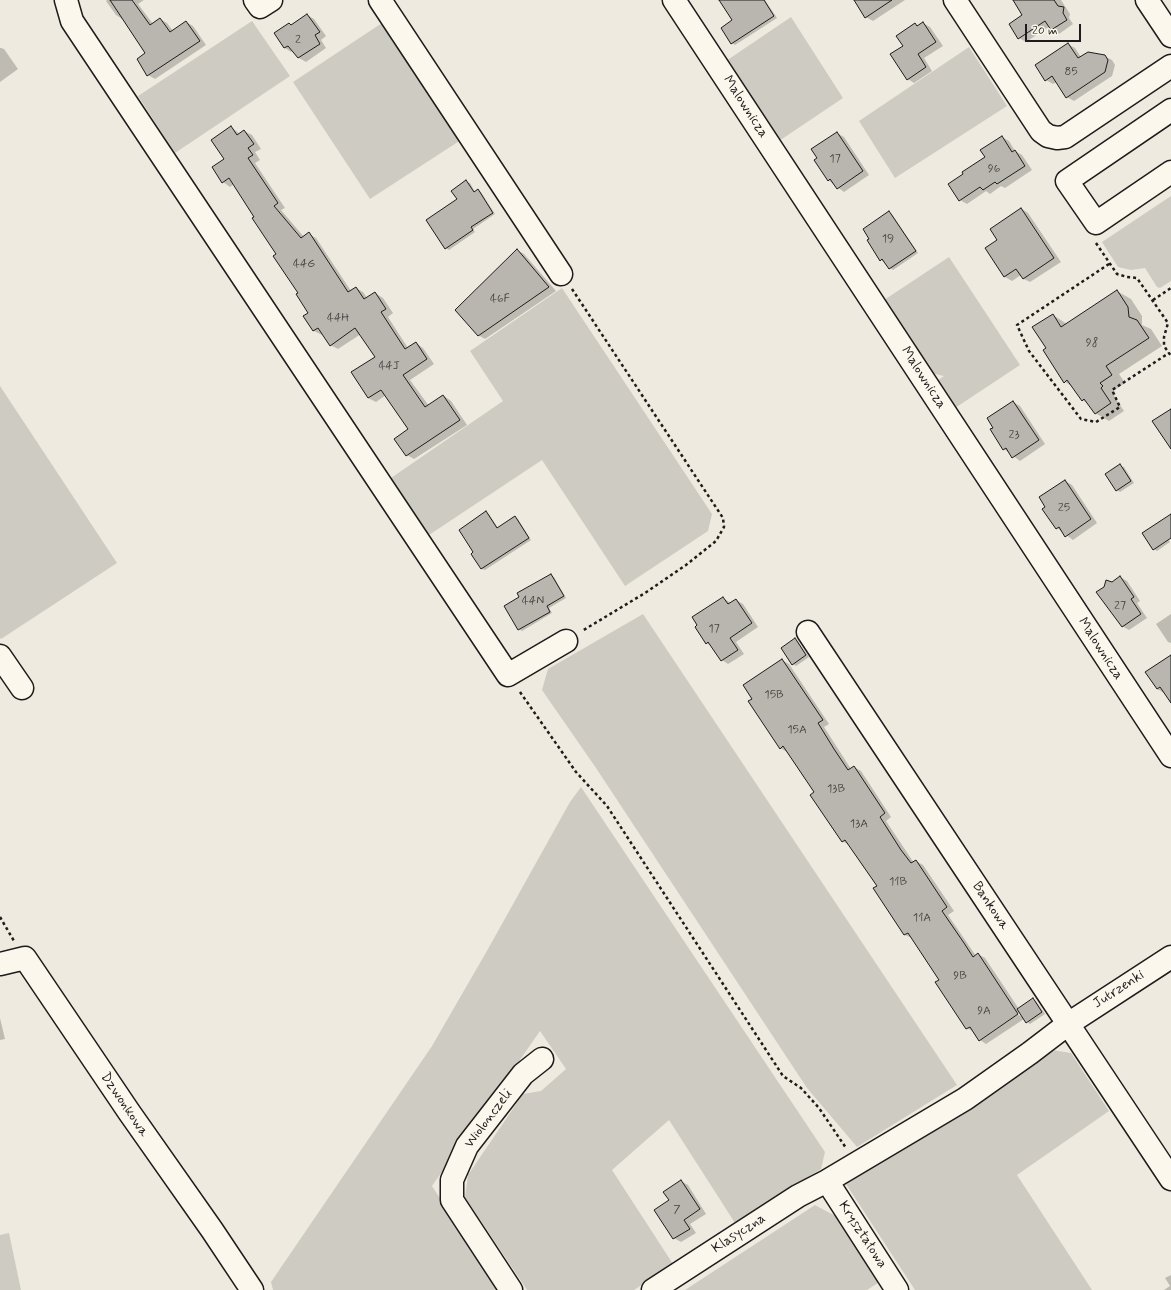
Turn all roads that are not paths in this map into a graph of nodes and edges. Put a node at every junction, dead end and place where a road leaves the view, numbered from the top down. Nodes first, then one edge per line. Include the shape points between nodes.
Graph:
1 (66, 0) edge
2 (380, 0) edge
3 (674, 0) edge
4 (956, 0) edge
5 (1147, 0) edge
6 (1171, 36) edge
7 (1171, 66) edge
8 (1171, 110) edge
9 (1171, 172) edge
10 (561, 274) road end
11 (808, 632) dead end
12 (566, 641) road end
13 (0, 656) edge
14 (22, 688) dead end
15 (1171, 756) edge
16 (1171, 957) edge
17 (0, 964) edge
18 (1068, 1024) junction
19 (542, 1059) dead end
20 (856, 1164) joint
21 (1171, 1179) edge
22 (826, 1180) junction
23 (252, 1290) edge
24 (511, 1290) edge
25 (652, 1290) edge
26 (897, 1290) edge

1 - 12 street via 72,21 508,675
2 - 10 street
3 - 15 street, Malownicza
4 - 7 street via 1041,131 1048,136 1065,137
5 - 6 street
8 - 9 street via 1067,181 1096,223
11 - 18 street, Bankowa
13 - 14 street
16 - 18 street, Jutrzenki
17 - 23 street, Dzwonkowa via 25,958
18 - 20 street, Jutrzenki via 965,1099
18 - 21 street, Bankowa
19 - 24 street, Wiolonczeli via 523,1074 467,1146 452,1180 452,1200
20 - 22 street, Klasyczna
22 - 25 street, Klasyczna via 768,1214
22 - 26 street, Kryształowa

